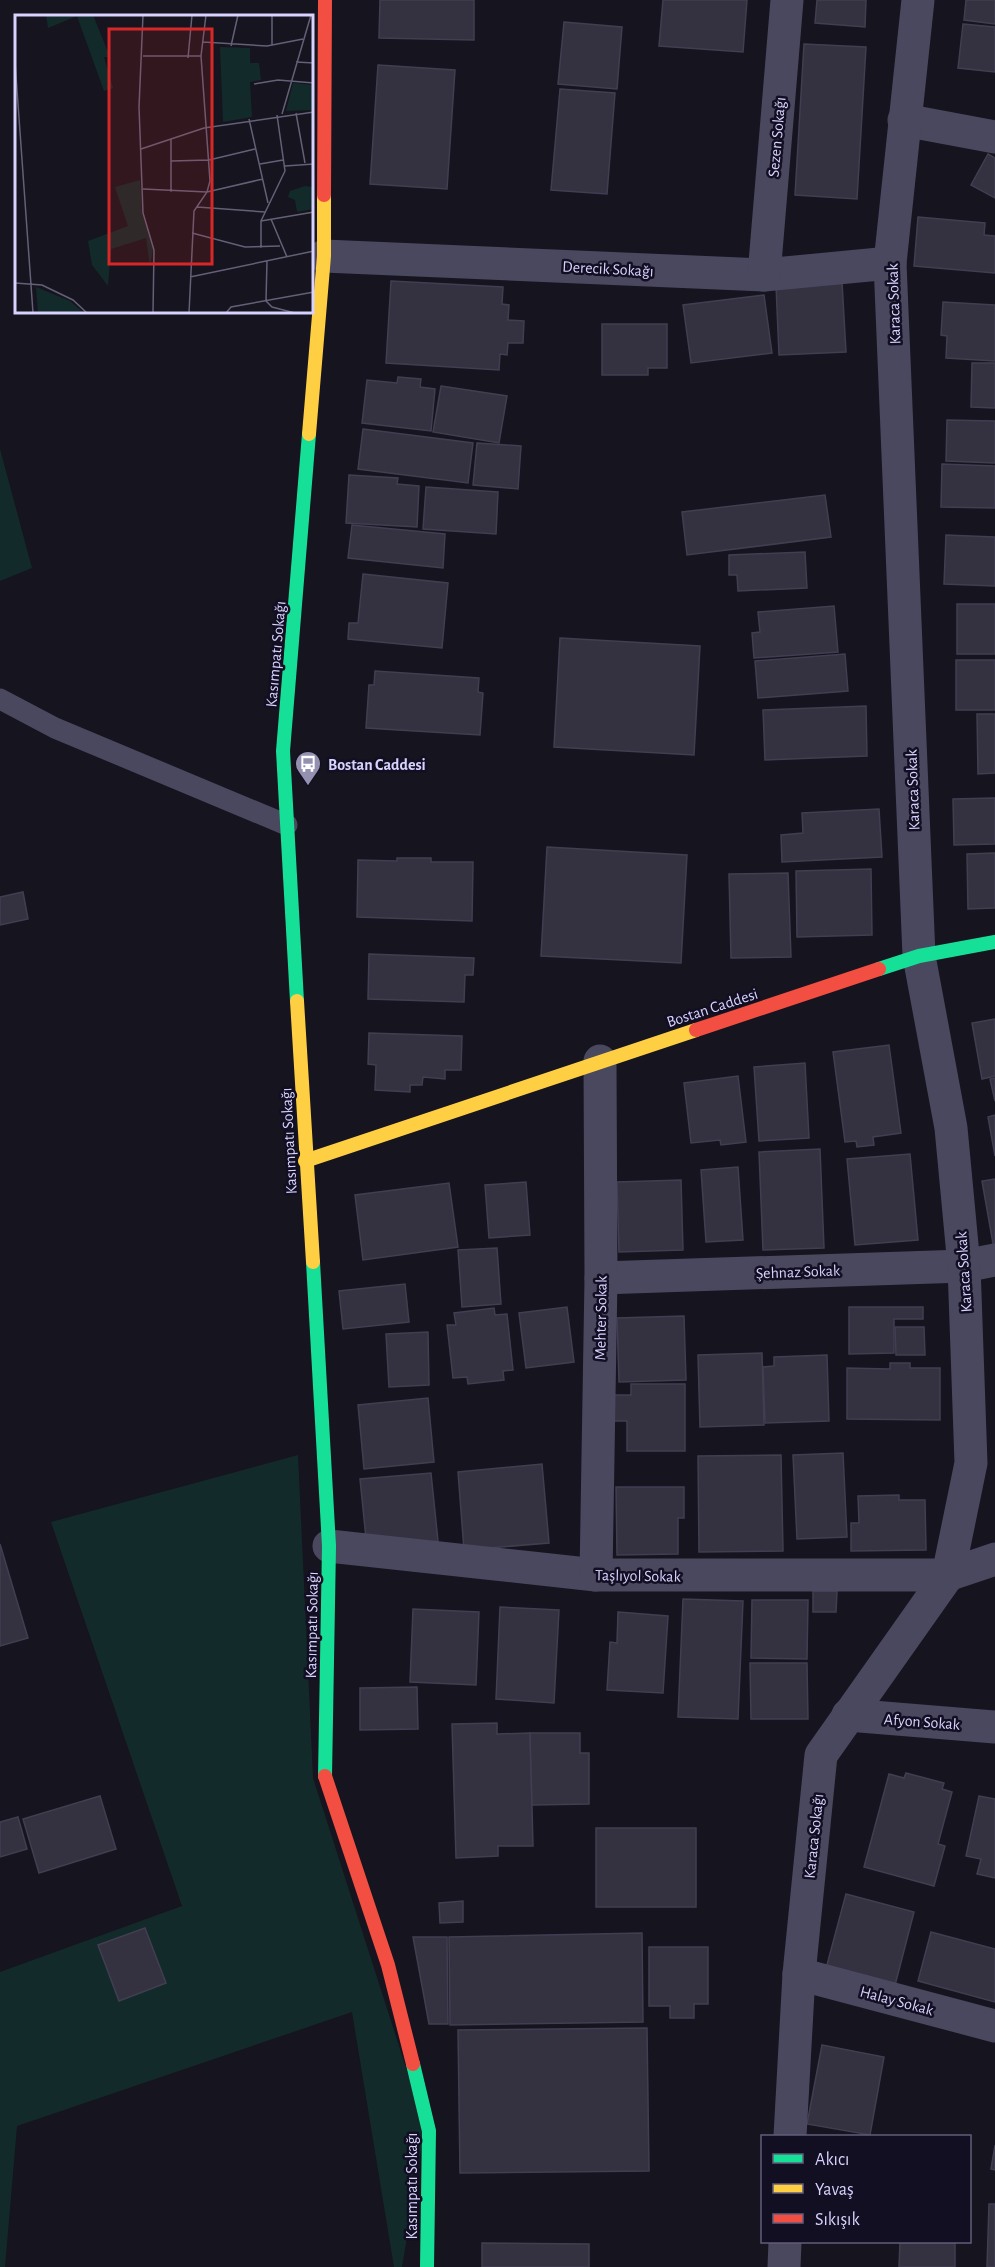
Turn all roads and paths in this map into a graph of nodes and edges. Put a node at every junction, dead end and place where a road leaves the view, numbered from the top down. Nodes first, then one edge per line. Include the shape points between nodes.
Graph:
1 (325, 0) edge
2 (787, 0) edge
3 (918, 0) edge
4 (904, 120) junction
5 (995, 136) edge
6 (324, 256) junction
7 (890, 263) junction
8 (764, 275) junction
9 (0, 699) edge
10 (287, 825) junction
11 (995, 942) edge
12 (920, 956) junction
13 (600, 1061) junction
14 (306, 1161) junction
15 (979, 1263) edge
16 (601, 1278) junction
17 (329, 1546) junction
18 (995, 1559) edge
19 (596, 1575) junction
20 (948, 1575) junction
21 (849, 1716) junction
22 (995, 1727) edge
23 (799, 1974) junction
24 (995, 2026) edge
25 (790, 2135) edge
26 (785, 2243) edge
27 (427, 2267) edge
28 (784, 2267) edge

1 - 6 street, Kasımpatı Sokağı
2 - 8 street, Sezen Sokağı
3 - 4 street, Karaca Sokak
4 - 5 street
4 - 7 street, Karaca Sokak
6 - 8 street, Derecik Sokağı
6 - 10 street, Kasımpatı Sokağı via 283,751
7 - 8 street, Derecik Sokağı
7 - 12 street, Karaca Sokak
9 - 10 lane via 55,728
10 - 14 street, Kasımpatı Sokağı
11 - 12 street, Bostan Caddesi
12 - 13 street, Bostan Caddesi
12 - 15 street, Karaca Sokak
13 - 14 street, Bostan Caddesi
13 - 16 street, Mehter Sokak
14 - 17 street, Kasımpatı Sokağı
15 - 16 street, Şehnaz Sokak
15 - 20 street, Karaca Sokak via 972,1463
16 - 19 street, Mehter Sokak
17 - 19 street, Taşlıyol Sokak
17 - 27 street, Kasımpatı Sokağı via 325,1778 388,1965 429,2131
18 - 20 street, Taşlıyol Sokak
19 - 20 street, Taşlıyol Sokak
20 - 21 street, Karaca Sokağı
21 - 22 street, Afyon Sokak
21 - 23 street, Karaca Sokağı via 821,1755
23 - 24 street, Halay Sokak
23 - 25 street, Karaca Sokağı
26 - 28 street

